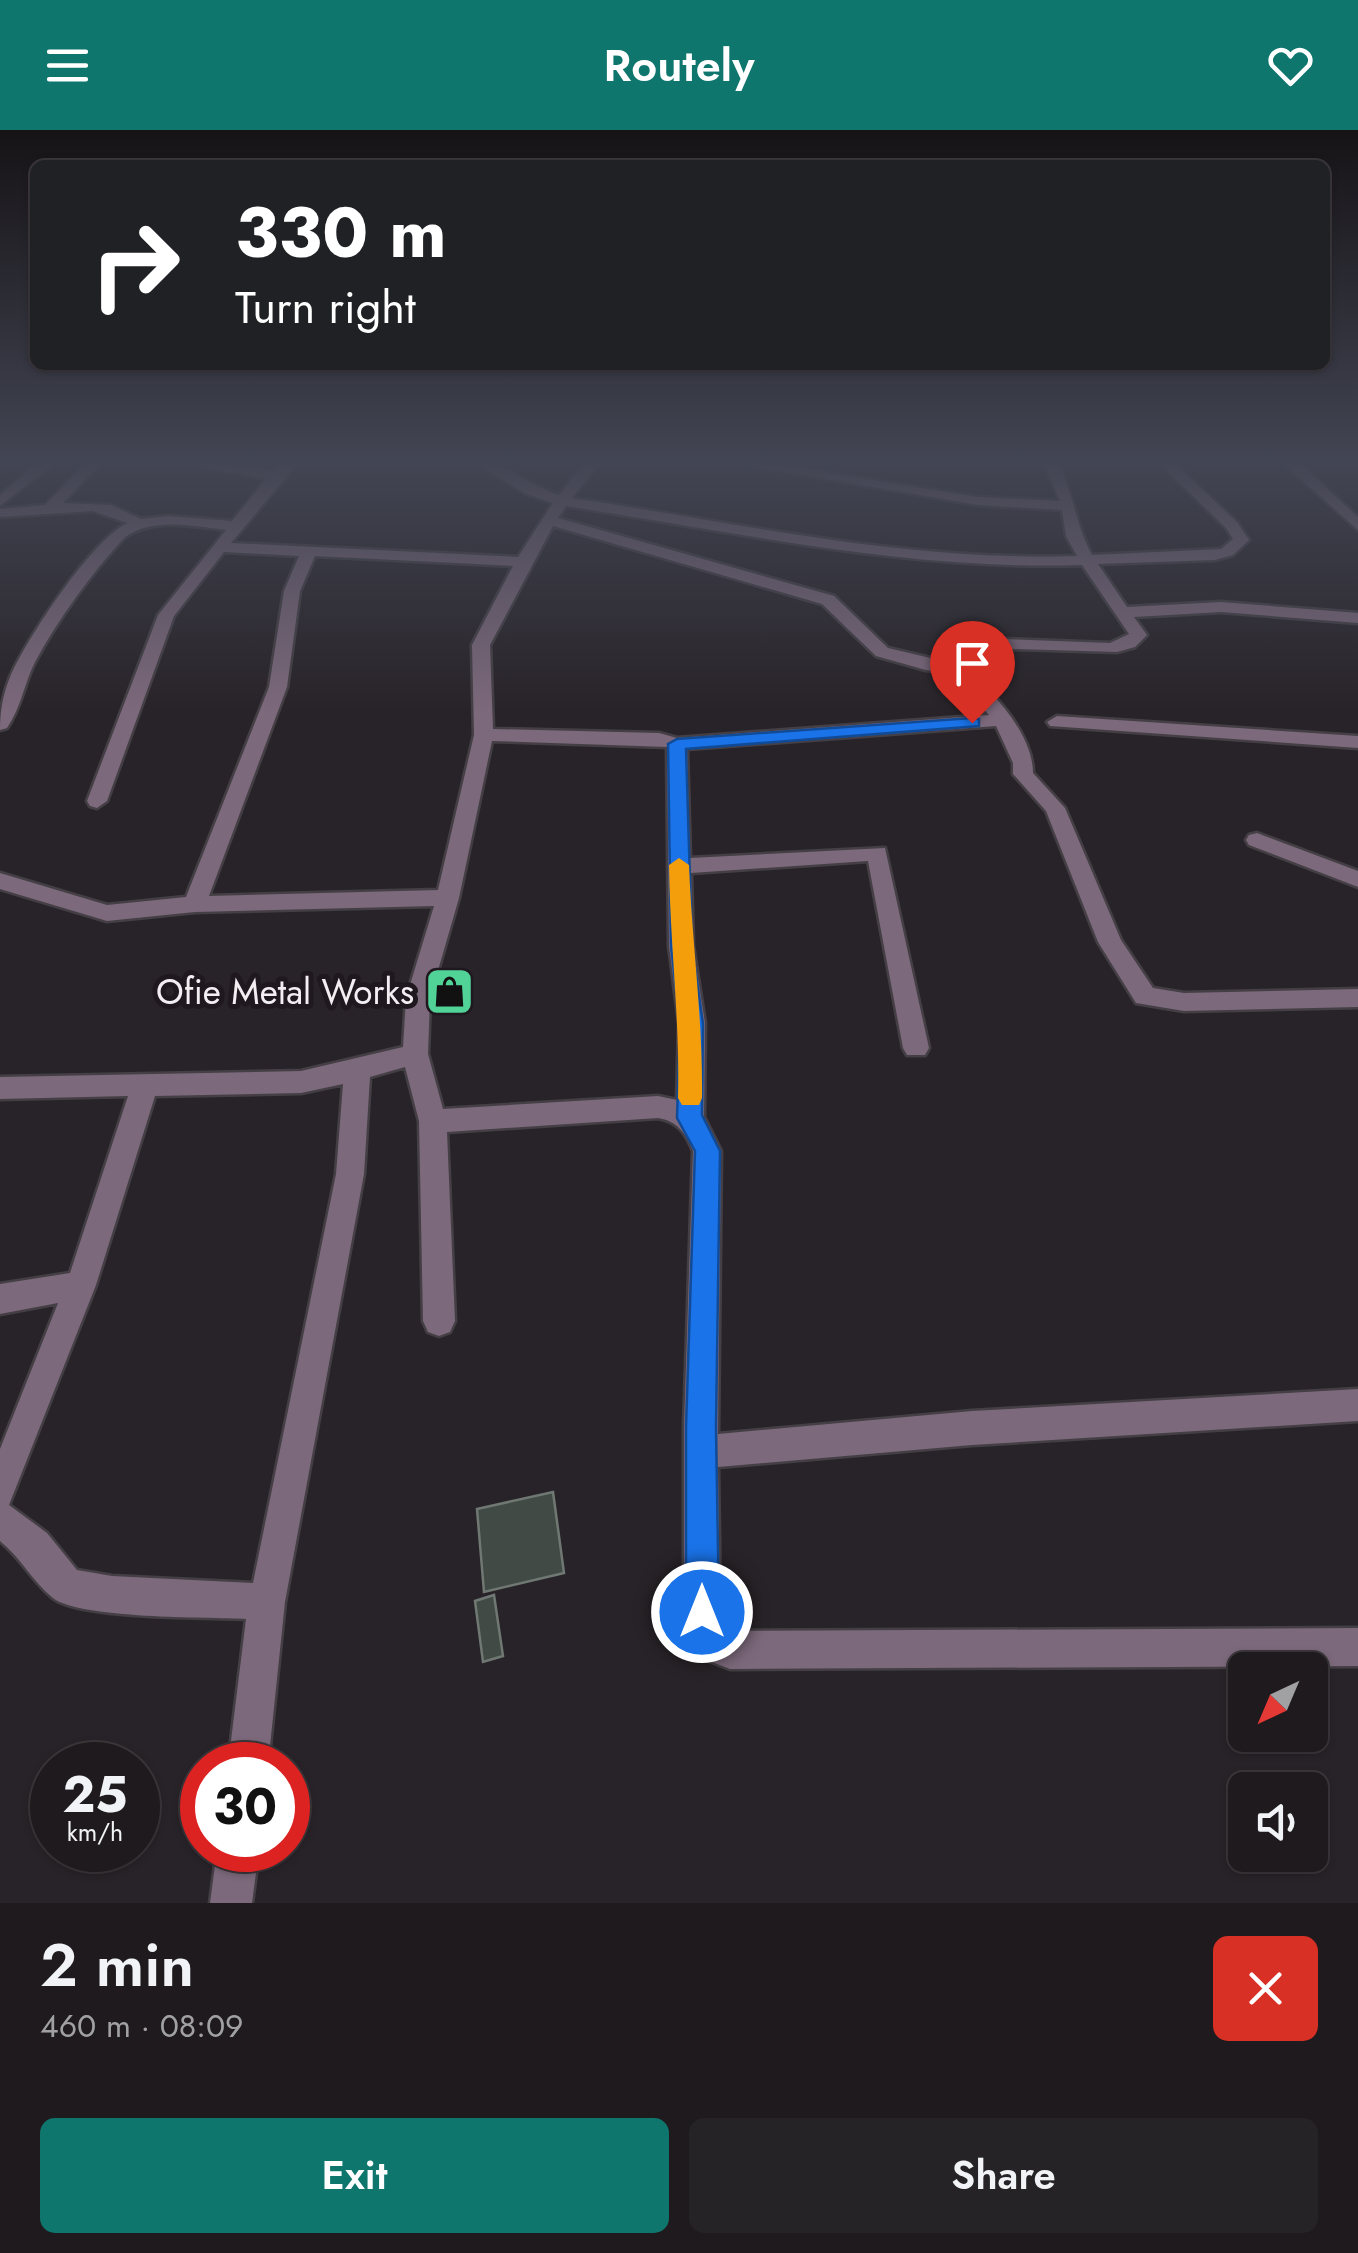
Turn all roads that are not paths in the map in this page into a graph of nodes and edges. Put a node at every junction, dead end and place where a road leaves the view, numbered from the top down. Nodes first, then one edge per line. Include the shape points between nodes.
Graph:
1 (108, 546) edge
2 (534, 546) edge
3 (662, 546) edge
4 (839, 546) edge
5 (1079, 546) edge
6 (1234, 546) edge
7 (219, 547) joint
8 (308, 554) junction
9 (523, 562) junction
10 (1088, 562) junction
11 (1124, 612) junction
12 (1358, 618) edge
13 (949, 666) junction
14 (1003, 720) junction
15 (1057, 722) dead end
16 (0, 724) edge
17 (484, 735) junction
18 (1358, 742) edge
19 (677, 744) junction
20 (97, 801) dead end
21 (1257, 840) dead end
22 (679, 866) junction
23 (1358, 879) edge
24 (0, 881) edge
25 (448, 898) junction
26 (195, 904) junction
27 (1358, 998) edge
28 (916, 1048) dead end
29 (415, 1054) junction
30 (357, 1070) junction
31 (144, 1087) junction
32 (0, 1088) edge
33 (690, 1118) junction
34 (433, 1120) junction
35 (81, 1285) junction
36 (0, 1299) edge
37 (439, 1320) dead end
38 (1358, 1405) edge
39 (701, 1452) junction
40 (0, 1492) edge
41 (0, 1519) edge
42 (266, 1602) junction
43 (1358, 1646) edge
44 (251, 1742) edge
45 (236, 1872) edge
46 (232, 1903) edge

1 - 16 street via 22,670
2 - 9 street
3 - 13 street via 828,600 882,652
4 - 10 street via 1006,563
5 - 10 street
6 - 10 street via 1216,555
7 - 8 street
7 - 20 street via 166,615
8 - 9 street
8 - 26 street via 292,592 278,688
9 - 17 street via 481,645
10 - 11 street
11 - 12 street via 1222,607
11 - 13 street via 1138,636 1130,644 976,642
13 - 14 street
14 - 19 street
14 - 27 street via 1024,774 1055,808 1110,942 1146,996 1184,1002
15 - 18 street
17 - 19 street
17 - 25 street
19 - 22 street
21 - 23 street
22 - 28 street via 877,853
22 - 33 street via 692,1024
24 - 26 street via 107,913
25 - 26 street
25 - 29 street via 418,998
29 - 30 street
29 - 34 street
30 - 31 street via 301,1082
30 - 42 street via 350,1174
31 - 32 street
31 - 35 street
33 - 34 street via 658,1107
33 - 39 street via 707,1151
34 - 37 street
35 - 36 street
35 - 40 street
38 - 39 street
39 - 43 street via 702,1612 717,1646 730,1650
41 - 42 street via 67,1586
42 - 44 street
45 - 46 street

